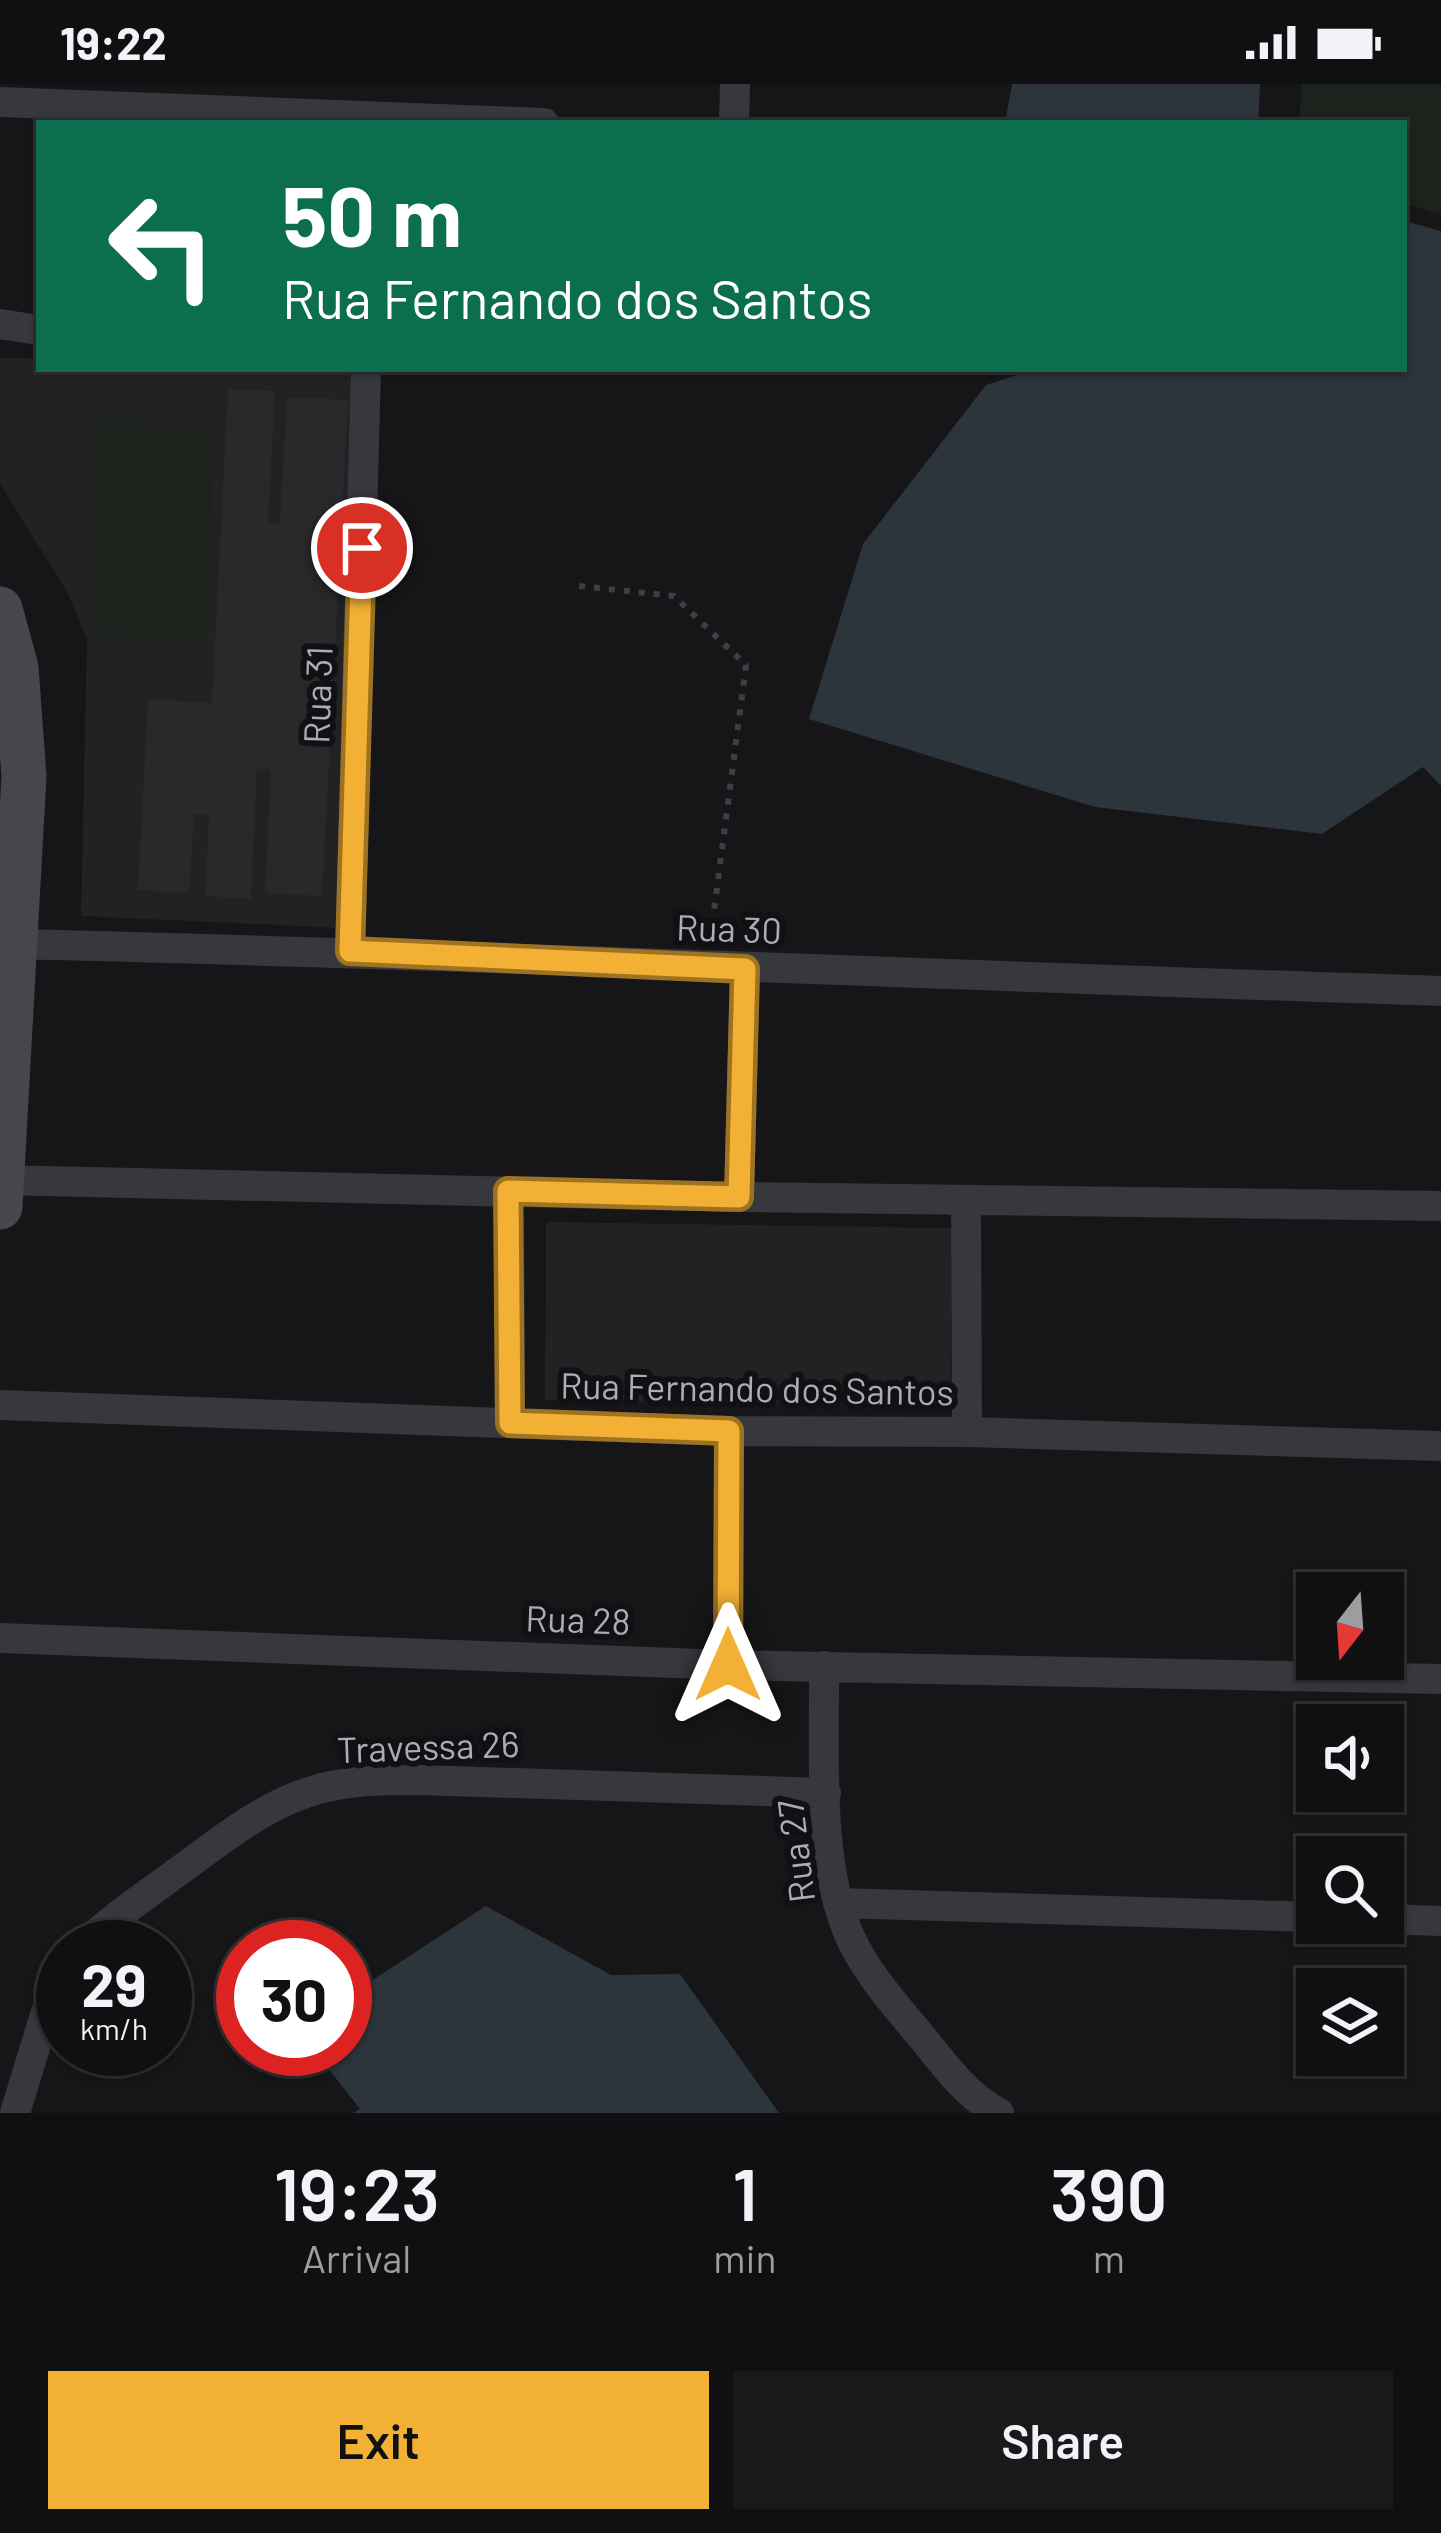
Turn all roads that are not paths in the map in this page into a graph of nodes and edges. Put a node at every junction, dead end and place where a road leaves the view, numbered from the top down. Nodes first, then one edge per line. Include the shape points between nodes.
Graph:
1 (735, 84) edge
2 (0, 101) edge
3 (470, 120) edge
4 (734, 120) edge
5 (0, 324) edge
6 (36, 330) edge
7 (366, 372) edge
8 (0, 609) edge
9 (12, 764) edge
10 (14, 944) junction
11 (350, 951) junction
12 (745, 969) junction
13 (1441, 991) edge
14 (2, 1180) edge
15 (508, 1191) junction
16 (739, 1197) junction
17 (966, 1201) junction
18 (1441, 1206) edge
19 (0, 1207) edge
20 (0, 1406) edge
21 (510, 1423) junction
22 (729, 1431) junction
23 (968, 1432) junction
24 (1441, 1446) edge
25 (0, 1638) edge
26 (728, 1665) junction
27 (824, 1666) junction
28 (1441, 1679) edge
29 (826, 1793) junction
30 (838, 1903) junction
31 (1296, 1916) edge
32 (112, 1920) edge
33 (1404, 1920) edge
34 (1441, 1921) edge
35 (36, 2044) edge
36 (15, 2113) edge
37 (999, 2113) edge

1 - 4 street
2 - 3 street
5 - 6 street
7 - 11 street, Rua 31
8 - 9 street via 16,668
9 - 10 street
10 - 11 street, Rua 30
10 - 14 street
11 - 12 street, Rua 30
12 - 13 street, Rua 30
12 - 16 street
14 - 15 street
14 - 19 street
15 - 16 street
15 - 21 street
16 - 17 street
17 - 18 street
17 - 23 street
20 - 21 street, Rua Fernando dos Santos
21 - 22 street, Rua Fernando dos Santos
22 - 23 street, Rua Fernando dos Santos
22 - 26 street
23 - 24 street, Rua Fernando dos Santos
25 - 26 street, Rua 28
26 - 27 street, Rua 28
27 - 28 street, Rua 28
27 - 29 street, Rua 27
29 - 30 street, Rua 27
29 - 32 street, Travessa 26 via 442,1780 314,1790 234,1831
30 - 31 street
30 - 37 street, Rua 27 via 873,1976 960,2083
33 - 34 street
35 - 36 street

